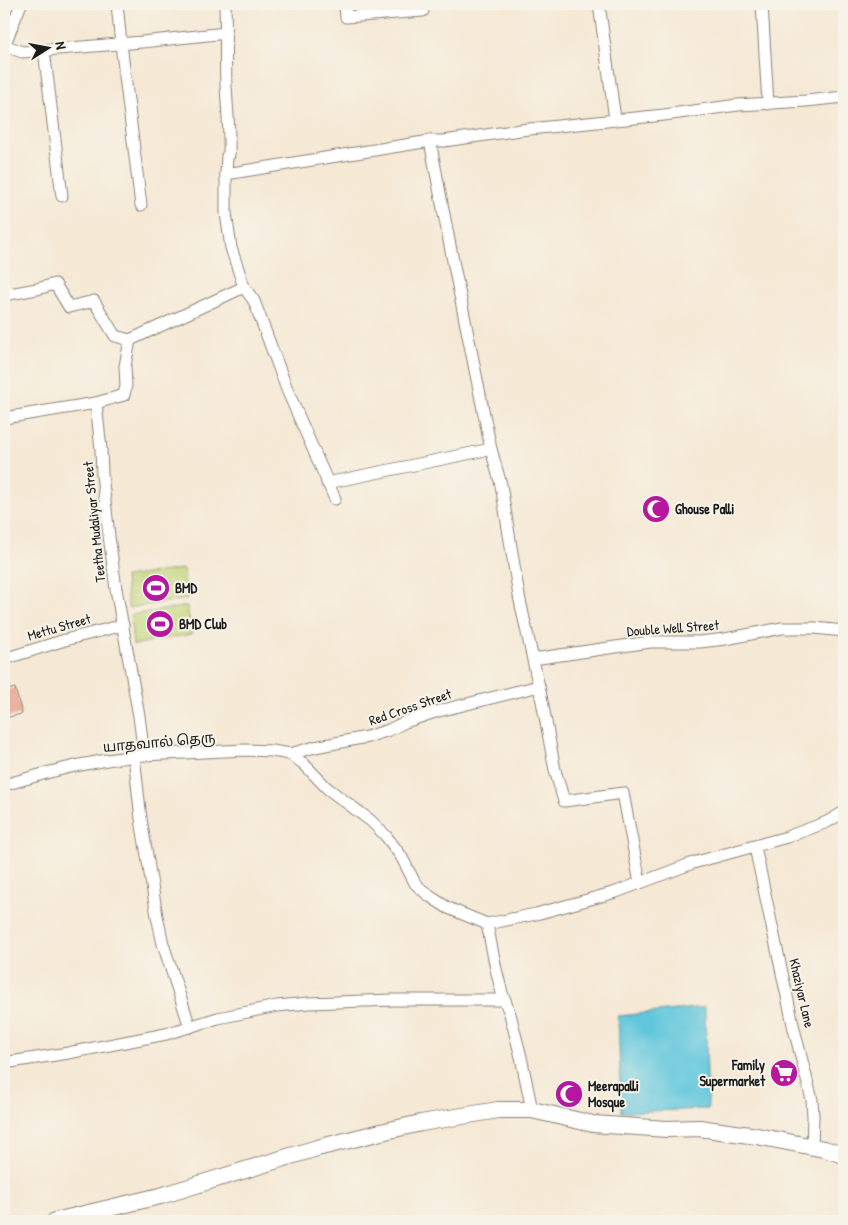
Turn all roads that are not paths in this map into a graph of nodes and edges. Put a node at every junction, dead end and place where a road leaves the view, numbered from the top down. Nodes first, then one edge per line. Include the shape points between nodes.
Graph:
1 (21, 4) edge
2 (117, 4) edge
3 (225, 4) edge
4 (345, 4) edge
5 (422, 4) edge
6 (599, 4) edge
7 (762, 4) edge
8 (226, 33) junction
9 (121, 44) junction
10 (4, 46) edge
11 (44, 50) junction
12 (844, 97) edge
13 (768, 104) junction
14 (615, 119) junction
15 (430, 141) junction
16 (226, 174) junction
17 (62, 196) dead end
18 (141, 205) dead end
19 (244, 287) junction
20 (4, 295) edge
21 (130, 340) junction
22 (96, 403) junction
23 (4, 418) edge
24 (491, 449) junction
25 (327, 483) junction
26 (335, 499) dead end
27 (123, 625) junction
28 (844, 631) edge
29 (4, 659) edge
30 (533, 659) junction
31 (539, 686) junction
32 (290, 754) junction
33 (139, 756) junction
34 (4, 785) edge
35 (844, 812) edge
36 (755, 847) junction
37 (640, 882) junction
38 (487, 924) junction
39 (505, 1000) junction
40 (190, 1027) junction
41 (4, 1064) edge
42 (532, 1110) junction
43 (812, 1147) junction
44 (844, 1155) edge
45 (54, 1221) edge

1 - 10 street
2 - 9 street
3 - 8 street
4 - 5 street via 346,17 423,11
6 - 14 street
7 - 13 street
8 - 9 street
8 - 16 street via 230,140
9 - 11 street
9 - 18 street
10 - 11 street via 22,52
11 - 17 street
12 - 13 street
13 - 14 street
14 - 15 street
15 - 16 street
15 - 24 street
16 - 19 street via 226,214 231,248
19 - 21 street
19 - 25 street via 254,301
20 - 21 street via 55,284 69,307 94,301 115,336
21 - 22 street via 124,395
22 - 23 street
22 - 27 street, Teetha Mudaliyar Street via 109,536
24 - 25 street
24 - 30 street via 501,485
25 - 26 street
27 - 29 street, Mettu Street
27 - 33 street, Teetha Mudaliyar Street via 139,716
28 - 30 street, Double Well Street via 782,628 725,639 650,642
30 - 31 street
31 - 32 street, Red Cross Street via 435,712 367,737
31 - 37 street via 564,801 623,793
32 - 33 street, யாதவால் தெரு via 245,750
32 - 38 street via 386,836 421,889 448,908
33 - 34 street, யாதவால் தெரு via 50,772
33 - 40 street, Teetha Mudaliyar Street via 140,820 156,916
35 - 36 street via 826,822
36 - 37 street via 693,863
36 - 43 street, Khaziyar Lane via 812,1100
37 - 38 street via 616,892
38 - 39 street
39 - 40 street via 309,1003 218,1018
39 - 42 street
40 - 41 street
42 - 43 street via 593,1124 699,1128
42 - 45 street via 498,1110 381,1132 160,1196
43 - 44 street

